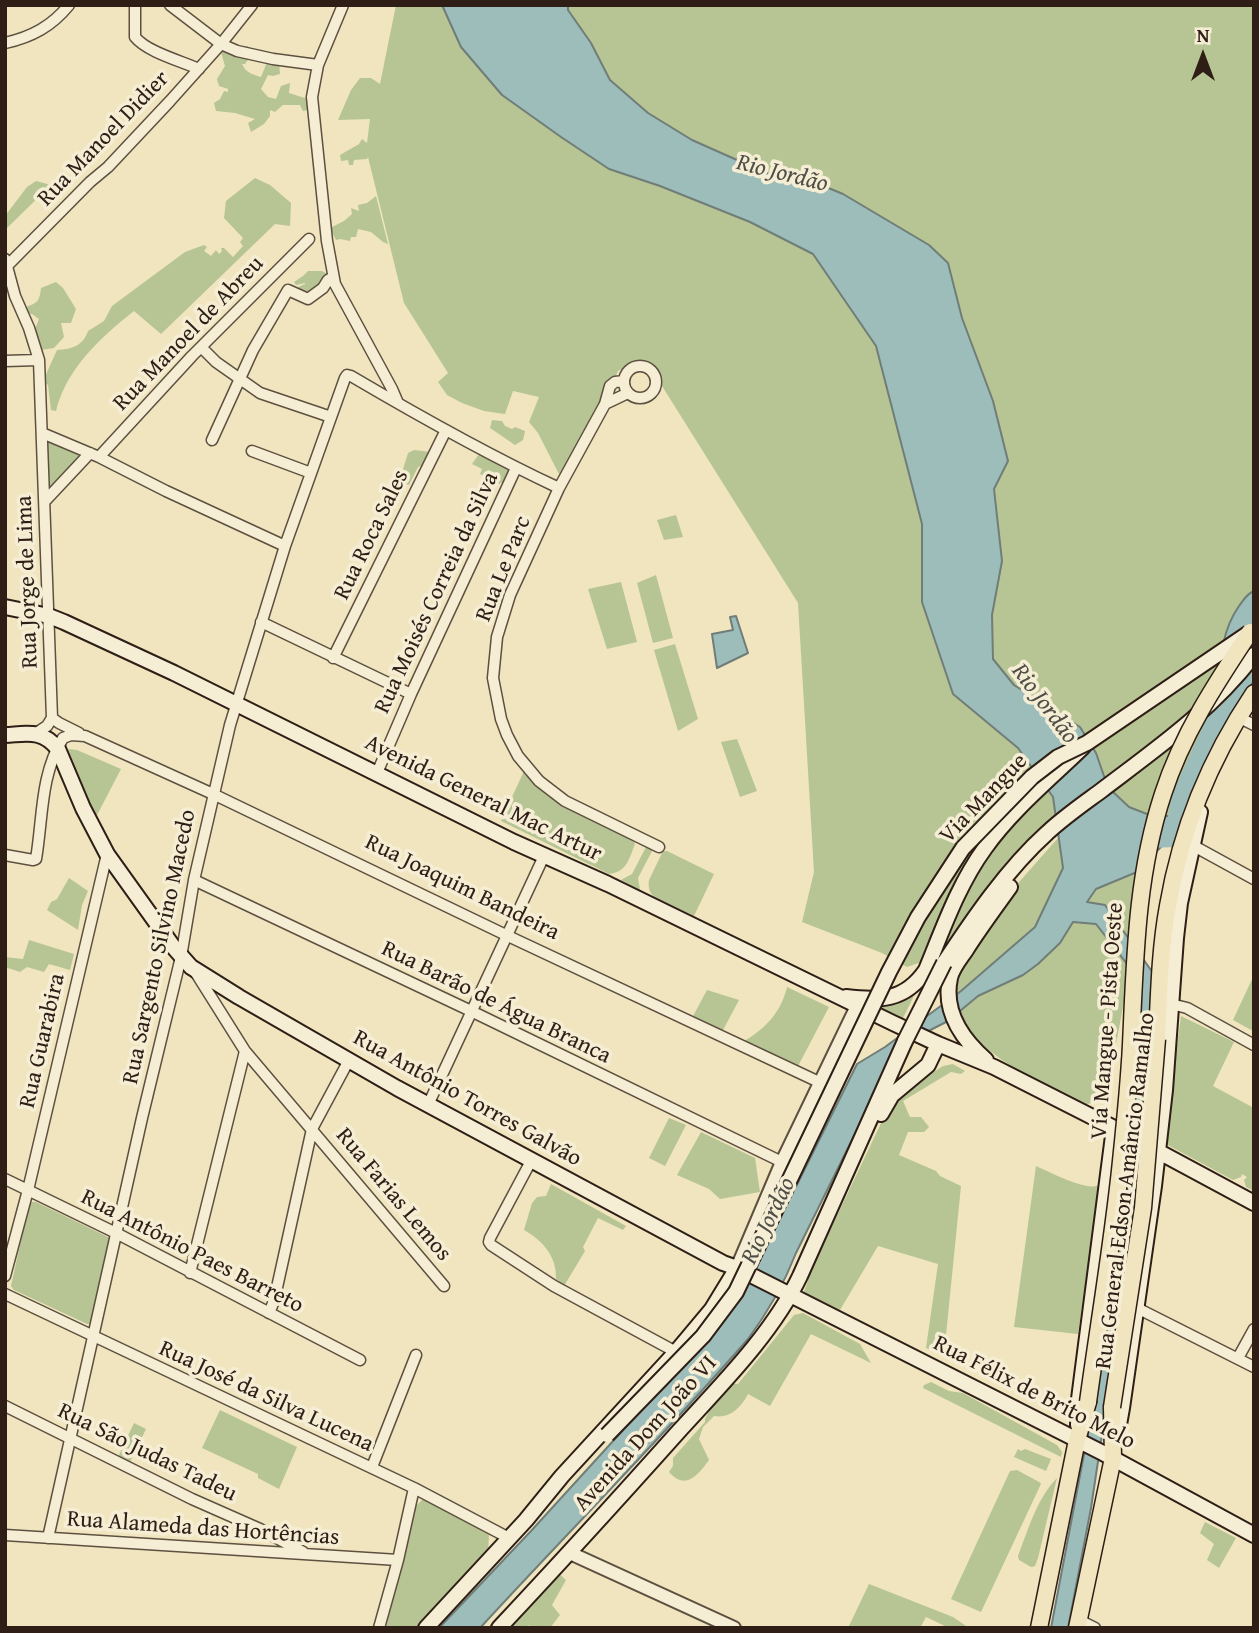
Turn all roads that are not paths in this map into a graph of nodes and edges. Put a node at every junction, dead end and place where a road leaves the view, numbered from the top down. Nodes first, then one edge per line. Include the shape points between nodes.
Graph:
1 (69, 5) edge
2 (135, 5) edge
3 (170, 5) edge
4 (343, 5) edge
5 (246, 7) edge
6 (5, 43) edge
7 (220, 44) junction
8 (318, 65) junction
9 (199, 69) junction
10 (309, 239) dead end
11 (7, 262) edge
12 (333, 276) junction
13 (201, 347) junction
14 (39, 360) junction
15 (5, 361) edge
16 (240, 380) junction
17 (624, 381) junction
18 (628, 393) junction
19 (398, 403) junction
20 (604, 404) junction
21 (331, 417) junction
22 (446, 430) junction
23 (42, 433) junction
24 (212, 440) dead end
25 (252, 451) dead end
26 (95, 455) junction
27 (516, 468) junction
28 (311, 474) junction
29 (559, 488) junction
30 (45, 502) junction
31 (285, 546) junction
32 (5, 607) edge
33 (49, 616) junction
34 (261, 622) junction
35 (1252, 630) edge
36 (1254, 655) edge
37 (333, 658) junction
38 (411, 694) junction
39 (1252, 695) edge
40 (235, 704) junction
41 (1238, 717) junction
42 (52, 718) junction
43 (1254, 725) edge
44 (35, 734) junction
45 (5, 735) edge
46 (85, 736) junction
47 (1087, 743) junction
48 (58, 749) junction
49 (1215, 760) junction
50 (376, 773) junction
51 (212, 794) junction
52 (1068, 815) junction
53 (1192, 845) junction
54 (659, 847) dead end
55 (107, 854) junction
56 (5, 855) edge
57 (544, 856) junction
58 (1254, 879) edge
59 (194, 880) junction
60 (508, 936) junction
61 (186, 962) junction
62 (837, 996) junction
63 (1171, 1004) junction
64 (857, 1006) junction
65 (471, 1011) junction
66 (933, 1042) junction
67 (1254, 1045) edge
68 (245, 1051) junction
69 (349, 1060) junction
70 (994, 1067) junction
71 (819, 1082) junction
72 (428, 1105) junction
73 (313, 1129) junction
74 (1118, 1130) junction
75 (1155, 1151) junction
76 (530, 1161) junction
77 (782, 1162) junction
78 (5, 1180) edge
79 (28, 1190) junction
80 (1254, 1203) edge
81 (116, 1233) junction
82 (810, 1252) junction
83 (190, 1273) junction
84 (741, 1275) junction
85 (5, 1276) edge
86 (444, 1286) dead end
87 (5, 1294) edge
88 (784, 1298) junction
89 (1137, 1308) junction
90 (269, 1312) junction
91 (1254, 1329) edge
92 (93, 1336) junction
93 (676, 1352) junction
94 (416, 1355) dead end
95 (1238, 1359) junction
96 (360, 1360) dead end
97 (1254, 1367) edge
98 (5, 1406) edge
99 (70, 1437) junction
100 (1079, 1441) junction
101 (581, 1455) junction
102 (1108, 1456) junction
103 (372, 1467) junction
104 (414, 1488) junction
105 (5, 1535) edge
106 (1254, 1535) edge
107 (48, 1538) junction
108 (509, 1538) junction
109 (570, 1553) junction
110 (309, 1555) junction
111 (398, 1560) junction
112 (1078, 1624) edge
113 (379, 1628) edge
114 (426, 1628) edge
115 (499, 1628) edge
116 (734, 1628) edge
117 (1039, 1628) edge
118 (1095, 1628) edge

1 - 6 street via 44,28
2 - 9 street, Rua Manoel Didier via 135,37 143,45
3 - 7 street
4 - 8 street
5 - 7 street, Rua Manoel Didier
7 - 8 street via 273,59
7 - 9 street, Rua Manoel Didier
8 - 12 street via 313,109
9 - 11 street, Rua Manoel Didier via 108,167
10 - 13 street, Rua Manoel de Abreu
11 - 14 street, Rua Jorge de Lima
12 - 16 street, Rua Manoel de Abreu via 308,299 288,290
12 - 19 street
13 - 16 street
13 - 26 street, Rua Manoel de Abreu
14 - 15 street
14 - 23 street, Rua Jorge de Lima
16 - 21 street via 260,393
16 - 24 street, Rua Manoel de Abreu
17 - 18 street
17 - 18 street, Rua Le Parc via 635,367 654,375 656,385 647,396 637,398
17 - 20 street, Rua Le Parc via 611,386
18 - 20 street, Rua Le Parc
19 - 21 street, Rua Sargento Silvino Macedo via 347,375
19 - 22 street
20 - 29 street, Rua Le Parc
21 - 28 street, Rua Sargento Silvino Macedo
22 - 27 street
22 - 37 street, Rua Roca Sales
23 - 26 street
23 - 30 street, Rua Jorge de Lima
25 - 28 street
26 - 30 street, Rua Manoel de Abreu
26 - 31 street
27 - 29 street
27 - 38 street, Rua Moisés Correia da Silva
28 - 31 street, Rua Sargento Silvino Macedo
29 - 54 street, Rua Le Parc via 510,595 497,637 493,678 501,719 518,756 548,789 565,802
30 - 33 street, Rua Jorge de Lima
31 - 34 street, Rua Sargento Silvino Macedo
32 - 33 main road, Avenida General Mac Artur
33 - 40 main road, Avenida General Mac Artur
33 - 42 street, Rua Jorge de Lima
34 - 37 street
34 - 40 street, Rua Sargento Silvino Macedo
35 - 47 main road, Via Mangue, bridge
35 - 100 main road, Via Mangue - Pista Oeste, bridge via 1199,712 1181,749 1151,839 1134,951 1121,1161
36 - 52 main road, bridge via 1207,708
37 - 38 street
38 - 50 street, Rua Moisés Correia da Silva
39 - 41 main road
40 - 50 main road, Avenida General Mac Artur
40 - 51 street, Rua Sargento Silvino Macedo
41 - 43 street
41 - 49 main road
42 - 44 street
42 - 46 street, Rua Joaquim Bandeira
44 - 45 main road
44 - 48 main road
46 - 48 street via 66,736
46 - 51 street, Rua Joaquim Bandeira
47 - 62 main road via 985,848 960,889 918,983 883,999
47 - 101 main road, Via Mangue, bridge via 1032,777 963,848 889,972 736,1292 704,1336 607,1435
48 - 55 main road
48 - 56 street via 47,777 37,858
49 - 53 main road, Rua General Edson Amâncio Ramalho
49 - 102 main road, bridge via 1201,790 1168,904 1143,1208
50 - 57 main road, Avenida General Mac Artur
51 - 59 street, Rua Sargento Silvino Macedo
51 - 60 street, Rua Joaquim Bandeira
52 - 70 main road via 978,930 950,977 948,997 956,1024
52 - 82 main road, bridge via 1032,848 944,963
53 - 58 street
53 - 63 main road, Rua General Edson Amâncio Ramalho via 1180,903
55 - 61 main road
55 - 79 street, Rua Guarabira
57 - 60 street
57 - 62 main road, Avenida General Mac Artur
59 - 61 street, Rua Sargento Silvino Macedo
59 - 65 street, Rua Barão de Água Branca
60 - 65 street
60 - 71 street, Rua Joaquim Bandeira
61 - 68 street, Rua Farias Lemos
61 - 69 main road, Rua Antônio Torres Galvão via 239,998
61 - 81 street, Rua Sargento Silvino Macedo
62 - 64 main road, Avenida General Mac Artur
63 - 67 street
63 - 75 main road, Rua General Edson Amâncio Ramalho
64 - 66 main road, Avenida General Mac Artur
64 - 71 street
65 - 72 street
65 - 77 street, Rua Barão de Água Branca
66 - 70 main road, Avenida General Mac Artur
66 - 82 main road via 928,1065 887,1102 820,1246
68 - 73 street, Rua Farias Lemos
68 - 83 street
69 - 72 main road, Rua Antônio Torres Galvão
69 - 73 street
70 - 74 main road
71 - 77 street
72 - 76 main road, Rua Antônio Torres Galvão
73 - 86 street, Rua Farias Lemos
73 - 90 street
74 - 75 main road, bridge
74 - 100 main road via 1079,1399
75 - 80 main road
75 - 89 main road, Rua General Edson Amâncio Ramalho
76 - 84 main road, Rua Antônio Torres Galvão
76 - 93 street via 491,1245 554,1286
77 - 84 street
78 - 79 street, Rua Antônio Paes Barreto
79 - 81 street, Rua Antônio Paes Barreto
79 - 85 street, Rua Guarabira
81 - 83 street, Rua Antônio Paes Barreto
81 - 92 street, Rua Sargento Silvino Macedo
82 - 88 main road, Avenida Dom João VI
83 - 90 street, Rua Antônio Paes Barreto
84 - 88 main road, Rua Antônio Torres Galvão
84 - 93 main road
87 - 92 street, Rua José da Silva Lucena
88 - 100 main road, Rua Félix de Brito Melo
88 - 109 main road, Avenida Dom João VI via 770,1327
89 - 95 street
89 - 102 main road, Rua General Edson Amâncio Ramalho via 1122,1408
90 - 96 street, Rua Antônio Paes Barreto
91 - 95 street
92 - 99 street, Rua Sargento Silvino Macedo
92 - 103 street, Rua José da Silva Lucena
93 - 101 main road
94 - 103 street
95 - 97 street
98 - 99 street, Rua São Judas Tadeu
99 - 107 street, Rua Sargento Silvino Macedo
99 - 110 street, Rua São Judas Tadeu
100 - 102 main road, Rua Félix de Brito Melo
100 - 117 main road, Via Mangue - Pista Oeste
101 - 108 main road, Avenida Dom João VI
102 - 106 main road, Rua Félix de Brito Melo
102 - 112 main road, Rua General Edson Amâncio Ramalho
103 - 104 street, Rua José da Silva Lucena
104 - 108 street, Rua José da Silva Lucena
104 - 111 street
105 - 107 street, Rua Alameda das Hortências
107 - 110 street, Rua Alameda das Hortências
108 - 114 main road, Avenida Dom João VI
109 - 115 main road, Avenida Dom João VI
109 - 116 street
110 - 111 street, Rua Alameda das Hortências
111 - 113 street
112 - 118 street

